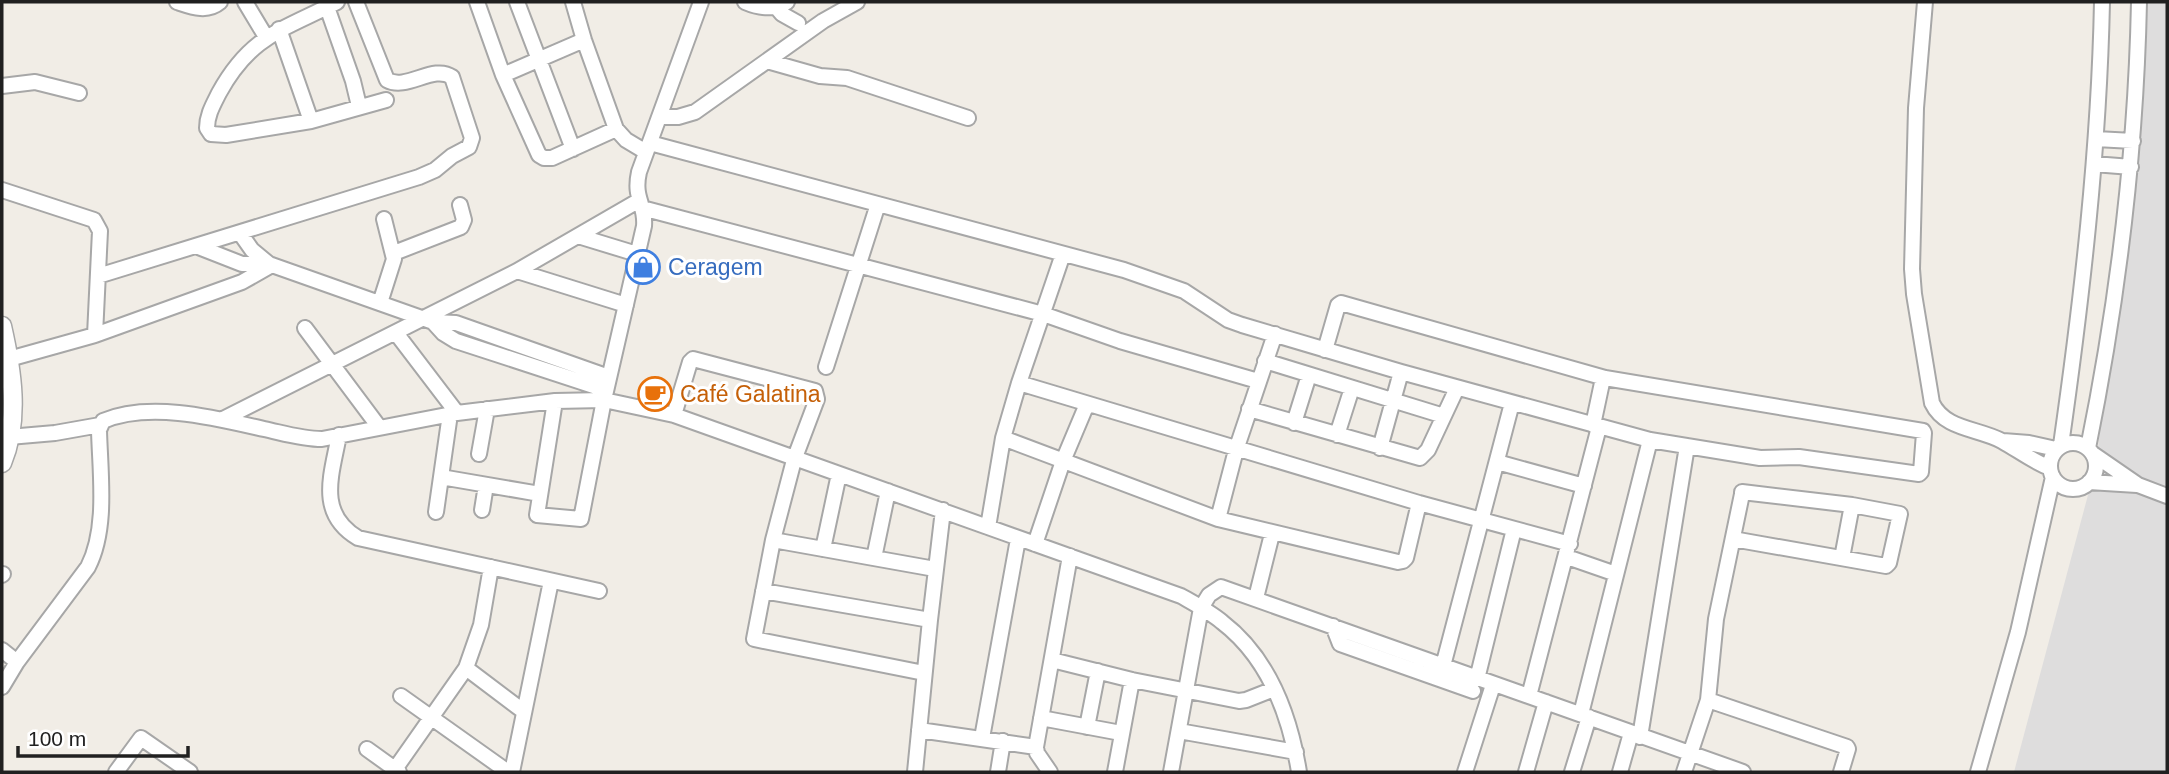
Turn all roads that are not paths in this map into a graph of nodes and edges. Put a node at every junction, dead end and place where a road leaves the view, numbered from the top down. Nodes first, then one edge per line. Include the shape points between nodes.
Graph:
1 (177, 2) edge
2 (220, 2) edge
3 (245, 2) edge
4 (356, 2) edge
5 (477, 2) edge
6 (517, 2) edge
7 (573, 2) edge
8 (701, 2) edge
9 (745, 2) edge
10 (857, 2) edge
11 (1925, 2) edge
12 (2102, 2) edge
13 (2139, 2) edge
14 (332, 4) edge
15 (782, 4) edge
16 (798, 23) dead end
17 (272, 33) junction
18 (584, 40) junction
19 (538, 60) junction
20 (766, 61) junction
21 (503, 75) junction
22 (2, 86) edge
23 (79, 93) dead end
24 (386, 100) dead end
25 (359, 106) junction
26 (660, 117) junction
27 (968, 118) dead end
28 (311, 121) junction
29 (616, 129) junction
30 (2096, 139) junction
31 (2133, 141) junction
32 (648, 147) junction
33 (573, 149) junction
34 (2094, 164) junction
35 (2131, 167) junction
36 (2, 190) edge
37 (640, 204) junction
38 (878, 204) junction
39 (460, 205) dead end
40 (384, 219) dead end
41 (240, 233) junction
42 (578, 236) junction
43 (196, 246) junction
44 (394, 253) junction
45 (637, 254) junction
46 (1063, 254) junction
47 (858, 264) junction
48 (271, 265) junction
49 (517, 271) junction
50 (98, 276) junction
51 (380, 303) junction
52 (626, 305) junction
53 (1042, 314) junction
54 (429, 321) junction
55 (2, 326) edge
56 (305, 328) dead end
57 (396, 333) junction
58 (1275, 334) junction
59 (95, 335) junction
60 (1325, 350) junction
61 (9, 359) junction
62 (1265, 361) junction
63 (333, 364) junction
64 (826, 367) dead end
65 (1401, 372) junction
66 (1308, 375) junction
67 (1603, 378) junction
68 (1258, 381) junction
69 (1019, 383) junction
70 (7, 387) edge
71 (1352, 388) junction
72 (1457, 388) junction
73 (606, 389) junction
74 (1394, 400) junction
75 (555, 401) junction
76 (1512, 402) junction
77 (1087, 404) junction
78 (487, 409) junction
79 (1249, 409) junction
80 (453, 413) junction
81 (674, 415) junction
82 (1444, 416) junction
83 (223, 419) junction
84 (1294, 423) junction
85 (100, 425) junction
86 (1596, 426) junction
87 (379, 427) junction
88 (339, 435) junction
89 (1337, 435) junction
90 (9, 437) junction
91 (1003, 438) junction
92 (1650, 440) junction
93 (2002, 441) junction
94 (1687, 446) junction
95 (1380, 447) junction
96 (2059, 447) junction
97 (1237, 450) junction
98 (2091, 451) junction
99 (479, 454) dead end
100 (794, 460) junction
101 (1063, 461) junction
102 (1497, 462) junction
103 (2, 463) edge
104 (2051, 473) junction
105 (839, 474) junction
106 (441, 477) junction
107 (2089, 482) junction
108 (486, 485) junction
109 (2138, 485) junction
110 (1584, 486) junction
111 (888, 491) junction
112 (540, 494) junction
113 (2167, 496) edge
114 (1419, 503) junction
115 (1852, 505) junction
116 (482, 510) dead end
117 (943, 510) junction
118 (436, 512) dead end
119 (1482, 518) junction
120 (1218, 519) junction
121 (988, 527) junction
122 (1514, 529) junction
123 (1272, 534) junction
124 (1018, 539) junction
125 (1733, 539) junction
126 (773, 540) junction
127 (1035, 544) junction
128 (823, 549) junction
129 (1568, 550) junction
130 (1070, 556) junction
131 (874, 558) junction
132 (1842, 558) junction
133 (491, 567) junction
134 (935, 569) junction
135 (1616, 573) junction
136 (551, 580) junction
137 (599, 591) dead end
138 (763, 591) junction
139 (1256, 598) junction
140 (1200, 608) junction
141 (930, 620) junction
142 (1333, 626) junction
143 (2, 650) edge
144 (1052, 660) junction
145 (17, 662) junction
146 (1443, 666) junction
147 (466, 668) junction
148 (1098, 671) junction
149 (924, 673) junction
150 (1132, 680) junction
151 (1475, 685) junction
152 (1493, 685) junction
153 (2, 687) edge
154 (1274, 689) junction
155 (1186, 690) junction
156 (401, 696) dead end
157 (1530, 696) junction
158 (1708, 700) junction
159 (1546, 702) junction
160 (523, 711) junction
161 (1585, 715) junction
162 (431, 717) junction
163 (1041, 718) junction
164 (1087, 727) junction
165 (919, 730) junction
166 (1179, 731) junction
167 (1121, 733) junction
168 (1636, 735) junction
169 (982, 738) junction
170 (1003, 741) junction
171 (1036, 747) junction
172 (367, 750) dead end
173 (1296, 752) junction
174 (1689, 755) junction
175 (396, 771) edge
176 (116, 772) edge
177 (190, 772) edge
178 (510, 772) edge
179 (915, 772) edge
180 (998, 772) edge
181 (1050, 772) edge
182 (1115, 772) edge
183 (1171, 772) edge
184 (1299, 772) edge
185 (1465, 772) edge
186 (1528, 772) edge
187 (1572, 772) edge
188 (1620, 772) edge
189 (1684, 772) edge
190 (1743, 772) edge
191 (1841, 772) edge
192 (1978, 772) edge

1 - 2 street via 200,8
3 - 17 street
4 - 41 street via 387,80 396,83 443,73 452,77 471,145 425,175
5 - 21 street
6 - 19 street
7 - 18 street
8 - 26 street
9 - 15 street
10 - 20 street
11 - 93 street via 1916,108 1912,269 1932,403 1948,421
12 - 30 street
13 - 31 street
14 - 17 street
14 - 25 street
15 - 16 street via 782,14
17 - 28 street
17 - 28 street via 253,46 223,86 208,114 207,128 211,134 226,135
18 - 19 street
18 - 29 street
19 - 21 street
19 - 33 street
20 - 26 street via 695,112
20 - 27 street via 820,76 847,78
21 - 33 street via 539,155 547,159
22 - 23 street via 35,82
24 - 25 street
25 - 28 street
26 - 32 street
29 - 32 street via 626,140
29 - 33 street
30 - 31 street
30 - 34 street
31 - 35 street
32 - 37 street via 636,187
32 - 38 street
34 - 35 street
34 - 96 street
35 - 98 street
36 - 50 street via 94,220 100,232
37 - 42 street
37 - 45 street via 645,217
37 - 47 street
38 - 46 street
38 - 47 street
39 - 44 street via 461,227
40 - 44 street
41 - 43 street
41 - 48 street
42 - 45 street
42 - 49 street
43 - 48 street via 243,264
43 - 50 street
44 - 51 street
45 - 52 street
46 - 53 street
46 - 58 street via 1184,291 1228,320
47 - 53 street
47 - 64 street
48 - 51 street
48 - 59 street via 242,282
49 - 52 street
49 - 54 street
50 - 59 street
51 - 54 street
52 - 73 street
53 - 68 street
53 - 69 street
54 - 57 street
54 - 73 street via 456,323
55 - 61 street
56 - 63 street
57 - 63 street
57 - 80 street
58 - 60 street
58 - 62 street
59 - 61 street
60 - 65 street
60 - 67 street via 1341,303
61 - 70 street
62 - 66 street
62 - 68 street
63 - 83 street
63 - 87 street
65 - 72 street
65 - 74 street
66 - 71 street
66 - 84 street
67 - 86 street
67 - 94 street via 1924,433 1919,474
68 - 79 street
69 - 77 street
69 - 91 street
70 - 90 street
71 - 74 street
71 - 89 street
72 - 76 street
72 - 82 street
73 - 75 street
73 - 81 street
73 - 112 street via 583,518 539,515
74 - 82 street
74 - 95 street
75 - 78 street
75 - 112 street
76 - 86 street
76 - 102 street
77 - 97 street
77 - 101 street
78 - 80 street
78 - 99 street
79 - 84 street
79 - 97 street
80 - 87 street
80 - 106 street
81 - 100 street
81 - 100 street via 693,359 813,389 817,399
82 - 95 street via 1424,456
83 - 85 street via 133,413
83 - 88 street via 305,438
84 - 89 street
85 - 90 street
85 - 145 street via 100,528 95,553
86 - 92 street
86 - 110 street
87 - 88 street
88 - 133 street via 328,493 336,517 348,532
89 - 95 street
90 - 103 street
91 - 101 street
91 - 121 street
92 - 94 street
92 - 135 street
93 - 96 street
93 - 104 street
94 - 168 street
96 - 98 street via 2072,442
96 - 104 street via 2051,458
97 - 114 street
97 - 120 street
98 - 107 street via 2096,466
98 - 109 street
100 - 105 street
100 - 126 street
101 - 120 street
101 - 127 street
102 - 110 street
102 - 119 street
104 - 107 street via 2061,486 2073,489
104 - 192 street via 2018,632
105 - 111 street
105 - 128 street
106 - 108 street
106 - 118 street
107 - 109 street
108 - 112 street
108 - 116 street
109 - 113 street
110 - 129 street
111 - 117 street
111 - 131 street
114 - 119 street
114 - 123 street via 1403,561
115 - 125 street via 1744,491
115 - 132 street
115 - 132 street via 1900,515 1888,565
117 - 121 street
117 - 134 street
119 - 122 street
119 - 146 street
120 - 123 street
121 - 124 street
122 - 129 street
122 - 151 street
123 - 139 street
124 - 127 street
124 - 169 street
125 - 132 street
125 - 158 street via 1716,619
126 - 128 street
126 - 138 street
127 - 130 street
128 - 131 street
129 - 135 street
129 - 157 street
130 - 140 street via 1164,589
130 - 144 street
131 - 134 street
133 - 136 street
133 - 147 street via 481,625
134 - 141 street
135 - 161 street
136 - 137 street
136 - 160 street
138 - 141 street
138 - 149 street via 755,640
139 - 140 street via 1221,587
139 - 142 street
140 - 154 street via 1248,646
140 - 155 street
141 - 149 street
142 - 146 street
142 - 151 street via 1340,644
143 - 145 street
144 - 148 street
144 - 163 street
145 - 153 street
146 - 151 street
147 - 160 street
147 - 162 street
148 - 150 street
148 - 164 street
149 - 165 street
150 - 155 street
150 - 167 street
151 - 152 street
152 - 157 street
152 - 185 street
154 - 155 street via 1243,701
154 - 173 street
155 - 166 street
156 - 162 street
157 - 159 street
158 - 174 street
158 - 191 street via 1847,747
159 - 161 street
159 - 186 street
160 - 178 street
161 - 168 street
161 - 187 street
162 - 175 street
162 - 178 street
163 - 164 street
163 - 171 street
164 - 167 street
165 - 169 street
165 - 179 street
166 - 173 street
166 - 183 street
167 - 182 street
168 - 174 street
168 - 188 street
169 - 170 street
170 - 171 street
170 - 180 street
171 - 181 street
172 - 175 street
173 - 184 street
174 - 189 street
174 - 190 street
176 - 177 street via 141,738

